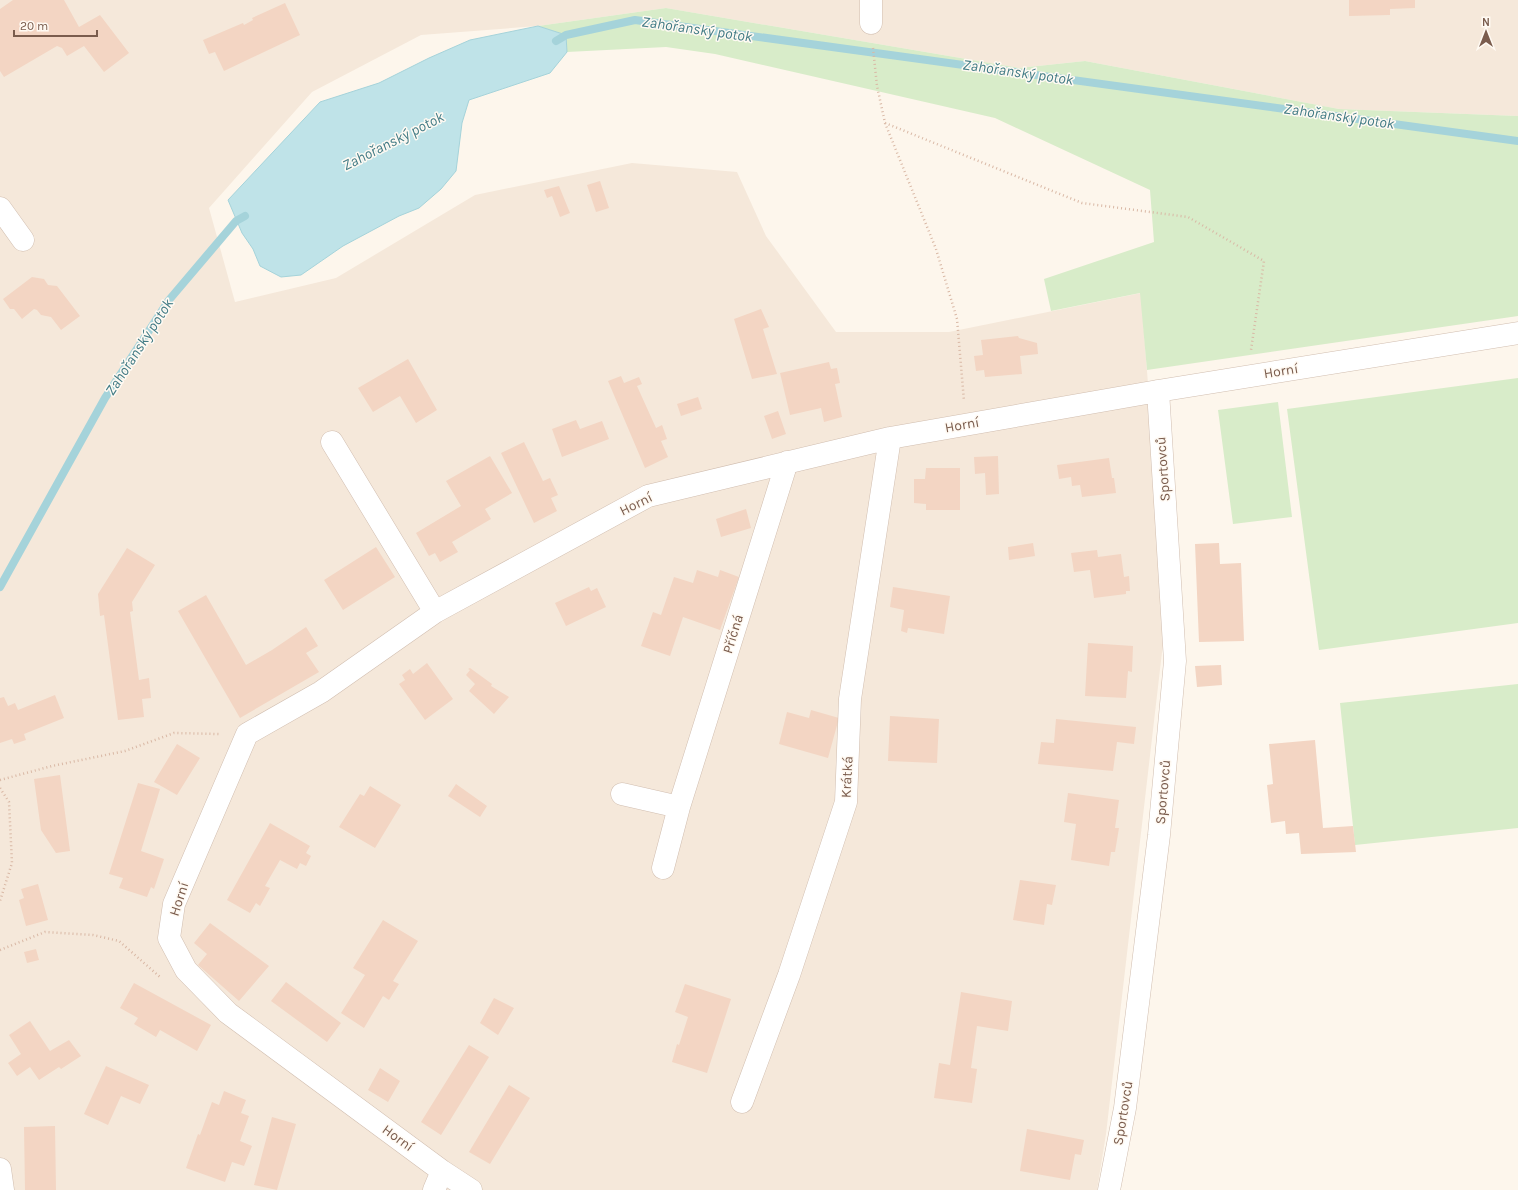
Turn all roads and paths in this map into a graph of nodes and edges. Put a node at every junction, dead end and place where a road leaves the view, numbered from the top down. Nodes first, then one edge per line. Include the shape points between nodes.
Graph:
1 (871, 0) edge
2 (871, 24) joint
3 (885, 123) junction
4 (0, 208) edge
5 (23, 240) dead end
6 (1518, 333) edge
7 (1246, 377) junction
8 (1158, 391) junction
9 (967, 424) junction
10 (890, 438) junction
11 (332, 442) dead end
12 (787, 462) junction
13 (435, 612) junction
14 (247, 734) junction
15 (0, 780) edge
16 (0, 788) edge
17 (622, 794) dead end
18 (679, 807) junction
19 (663, 868) dead end
20 (0, 901) edge
21 (119, 941) dead end
22 (0, 950) edge
23 (742, 1102) dead end
24 (0, 1169) edge
25 (438, 1180) edge
26 (3, 1190) edge
27 (471, 1190) edge
28 (1109, 1190) edge

1 - 2 street
2 - 3 path via 877,86
3 - 7 path via 1082,203 1188,217 1264,261
3 - 9 path via 936,249 957,319
4 - 5 street
6 - 7 street, Horní
7 - 8 street, Horní
8 - 9 street, Horní
8 - 28 street, Sportovců via 1175,661 1159,835 1127,1092
9 - 10 street, Horní
10 - 12 street, Horní
10 - 23 street, Krátká via 850,699 846,802 789,975
11 - 13 street
12 - 13 street, Horní via 648,496
12 - 18 street, Příčná
13 - 14 street, Horní via 321,692
14 - 15 path via 174,733 125,751
14 - 25 street, Horní via 174,904 169,938 186,970 228,1013
16 - 20 path via 9,802 12,862
17 - 18 street
18 - 19 street, Příčná
21 - 22 path via 93,935 45,932
24 - 26 street
25 - 27 street, Horní

